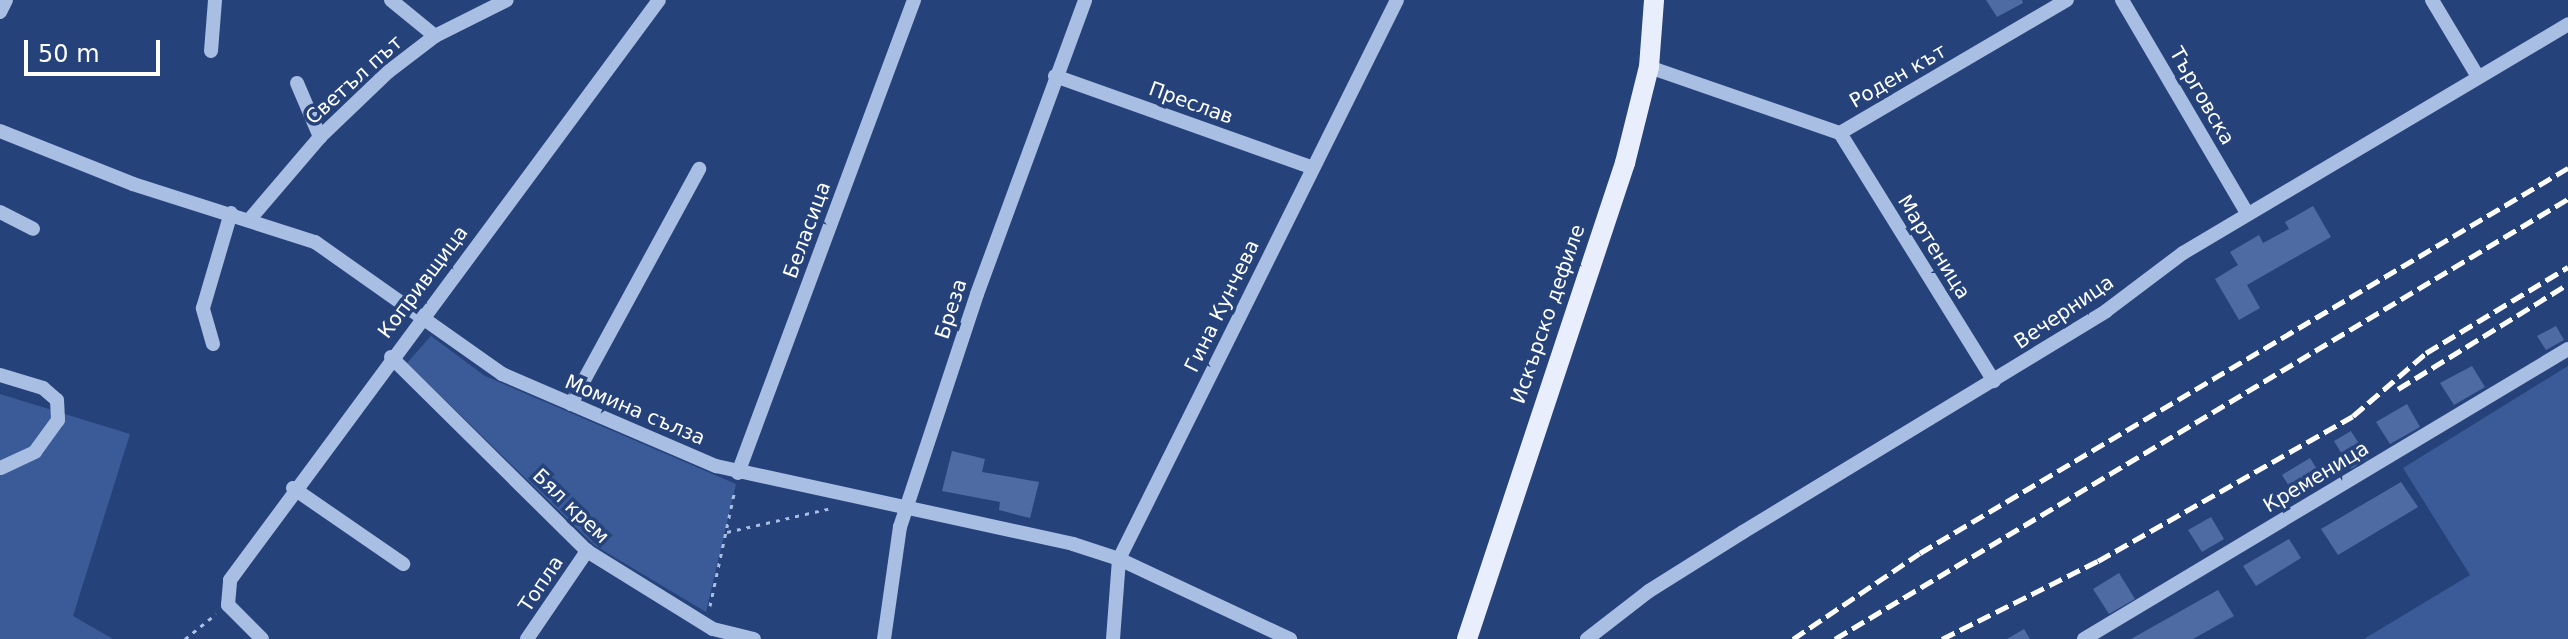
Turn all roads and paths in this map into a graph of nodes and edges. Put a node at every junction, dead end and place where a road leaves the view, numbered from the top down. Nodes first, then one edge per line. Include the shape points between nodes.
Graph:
1 (6, 0) edge
2 (215, 0) edge
3 (391, 0) edge
4 (507, 0) edge
5 (659, 0) edge
6 (914, 0) edge
7 (1085, 0) edge
8 (1397, 0) edge
9 (1654, 0) edge
10 (2067, 0) edge
11 (2122, 0) edge
12 (2432, 0) edge
13 (0, 12) edge
14 (2568, 24) edge
15 (435, 36) junction
16 (211, 51) dead end
17 (1649, 67) junction
18 (1055, 76) junction
19 (2478, 77) junction
20 (297, 83) dead end
21 (0, 131) edge
22 (1840, 133) junction
23 (320, 137) junction
24 (1313, 168) junction
25 (699, 169) dead end
26 (0, 212) edge
27 (231, 213) junction
28 (2247, 213) junction
29 (250, 219) junction
30 (33, 229) dead end
31 (422, 317) junction
32 (213, 344) dead end
33 (2568, 349) edge
34 (391, 357) junction
35 (0, 375) edge
36 (1994, 381) junction
37 (571, 404) junction
38 (0, 468) edge
39 (738, 473) junction
40 (293, 488) junction
41 (845, 505) dead end
42 (907, 506) junction
43 (727, 532) junction
44 (587, 551) junction
45 (1119, 559) junction
46 (403, 564) dead end
47 (226, 599) junction
48 (710, 631) edge
49 (185, 639) edge
50 (262, 639) edge
51 (527, 639) edge
52 (754, 639) edge
53 (884, 639) edge
54 (1113, 639) edge
55 (1290, 639) edge
56 (1467, 639) edge
57 (1587, 639) edge
58 (2084, 639) edge

1 - 13 street
2 - 16 street
3 - 15 street
4 - 15 street, Светъл път
5 - 31 street, Копривщица
6 - 39 street, Беласица
7 - 18 street, Бреза
8 - 24 street, Гина Кунчева
9 - 17 main road, Искърско дефиле
10 - 22 street, Роден кът
11 - 28 street, Търговска
12 - 19 street
14 - 19 street, Вечерница
15 - 23 street, Светъл път
17 - 22 street, Роден кът
17 - 56 main road, Искърско дефиле via 1625,163
18 - 24 street, Преслав
18 - 42 street, Бреза
19 - 28 street, Вечерница
20 - 23 street
21 - 27 street, Момина сълза via 133,184
22 - 36 street, Мартеница
23 - 29 street, Светъл път
24 - 45 street, Гина Кунчева
25 - 37 street
26 - 30 street
27 - 29 street, Момина сълза
27 - 32 street via 203,308
28 - 36 street, Вечерница
29 - 31 street, Момина сълза via 340,257
31 - 34 street, Копривщица
31 - 37 street, Момина сълза via 502,374
33 - 58 street, Кременица
34 - 40 street, Копривщица
34 - 44 street, Бял крем
35 - 38 street via 43,388 57,400 58,420 35,452
36 - 57 street, Вечерница via 1649,591
37 - 39 street, Момина сълза
39 - 42 street, Момина сълза
39 - 43 path
40 - 46 street
40 - 47 street, Копривщица
41 - 43 path
42 - 45 street, Момина сълза
42 - 53 street, Бреза via 895,551
43 - 48 path
44 - 48 street, Бял крем
44 - 51 street, Топла
45 - 54 street, Гина Кунчева
45 - 55 street, Момина сълза
47 - 49 path
47 - 50 street
48 - 52 street, Бял крем

